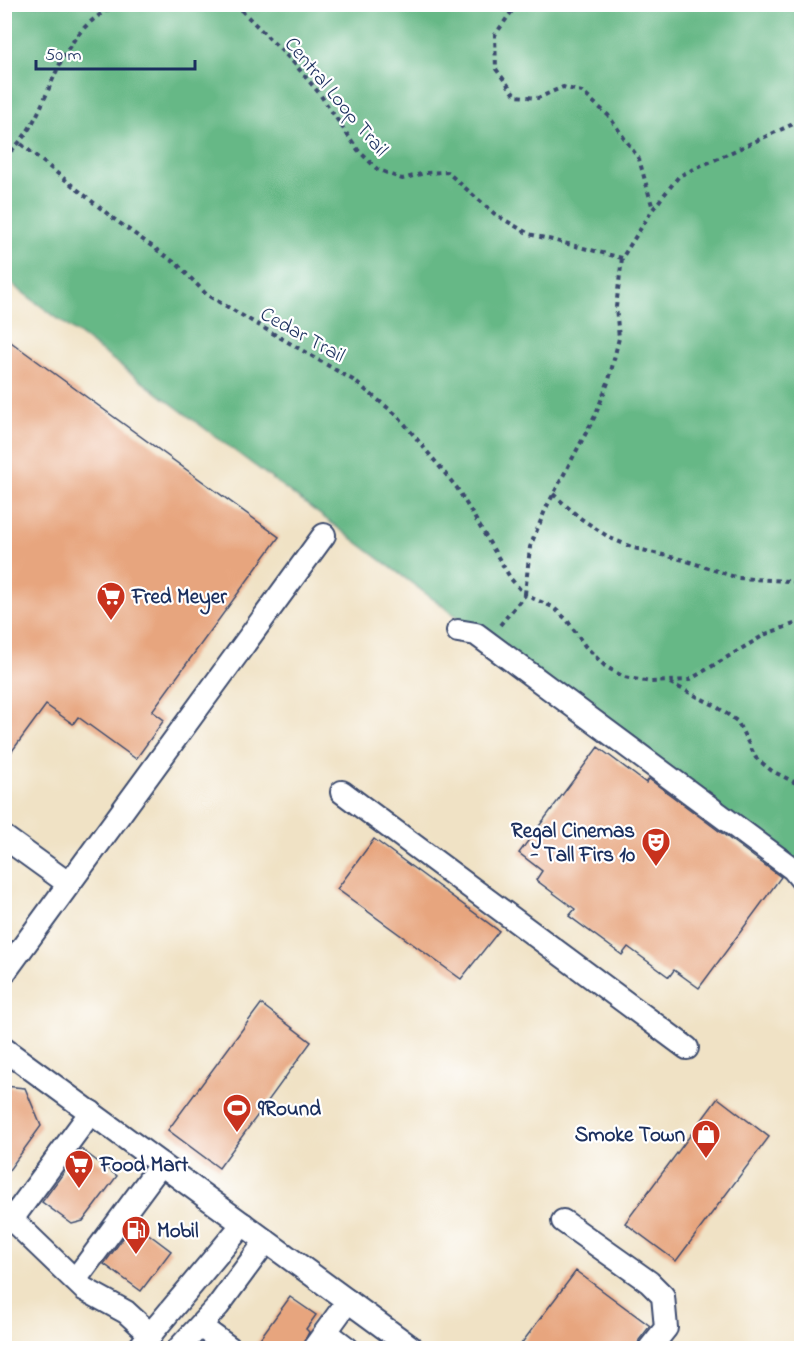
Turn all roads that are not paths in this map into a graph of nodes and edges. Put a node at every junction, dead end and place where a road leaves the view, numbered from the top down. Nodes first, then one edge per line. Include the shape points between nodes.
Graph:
1 (324, 535) dead end
2 (458, 631) dead end
3 (342, 792) dead end
4 (4, 837) edge
5 (801, 880) edge
6 (69, 884) junction
7 (4, 973) edge
8 (4, 1048) edge
9 (687, 1048) dead end
10 (91, 1112) junction
11 (161, 1164) junction
12 (8, 1216) edge
13 (562, 1221) dead end
14 (243, 1224) junction
15 (266, 1241) junction
16 (75, 1280) junction
17 (348, 1301) junction
18 (200, 1326) junction
19 (320, 1340) edge
20 (145, 1342) edge
21 (179, 1348) edge
22 (230, 1348) edge
23 (347, 1348) edge
24 (412, 1348) edge
25 (650, 1348) edge

1 - 6 lane
2 - 5 lane via 476,634 793,869
3 - 9 lane
4 - 6 lane
6 - 7 lane
8 - 10 lane
10 - 11 lane
10 - 12 lane
11 - 14 lane
11 - 16 lane
12 - 16 lane
13 - 25 lane via 663,1296 666,1328
14 - 15 lane
14 - 20 lane
15 - 17 lane
15 - 18 lane
16 - 20 lane via 126,1312
17 - 19 lane
17 - 24 lane
18 - 21 lane
18 - 22 lane
19 - 23 lane

